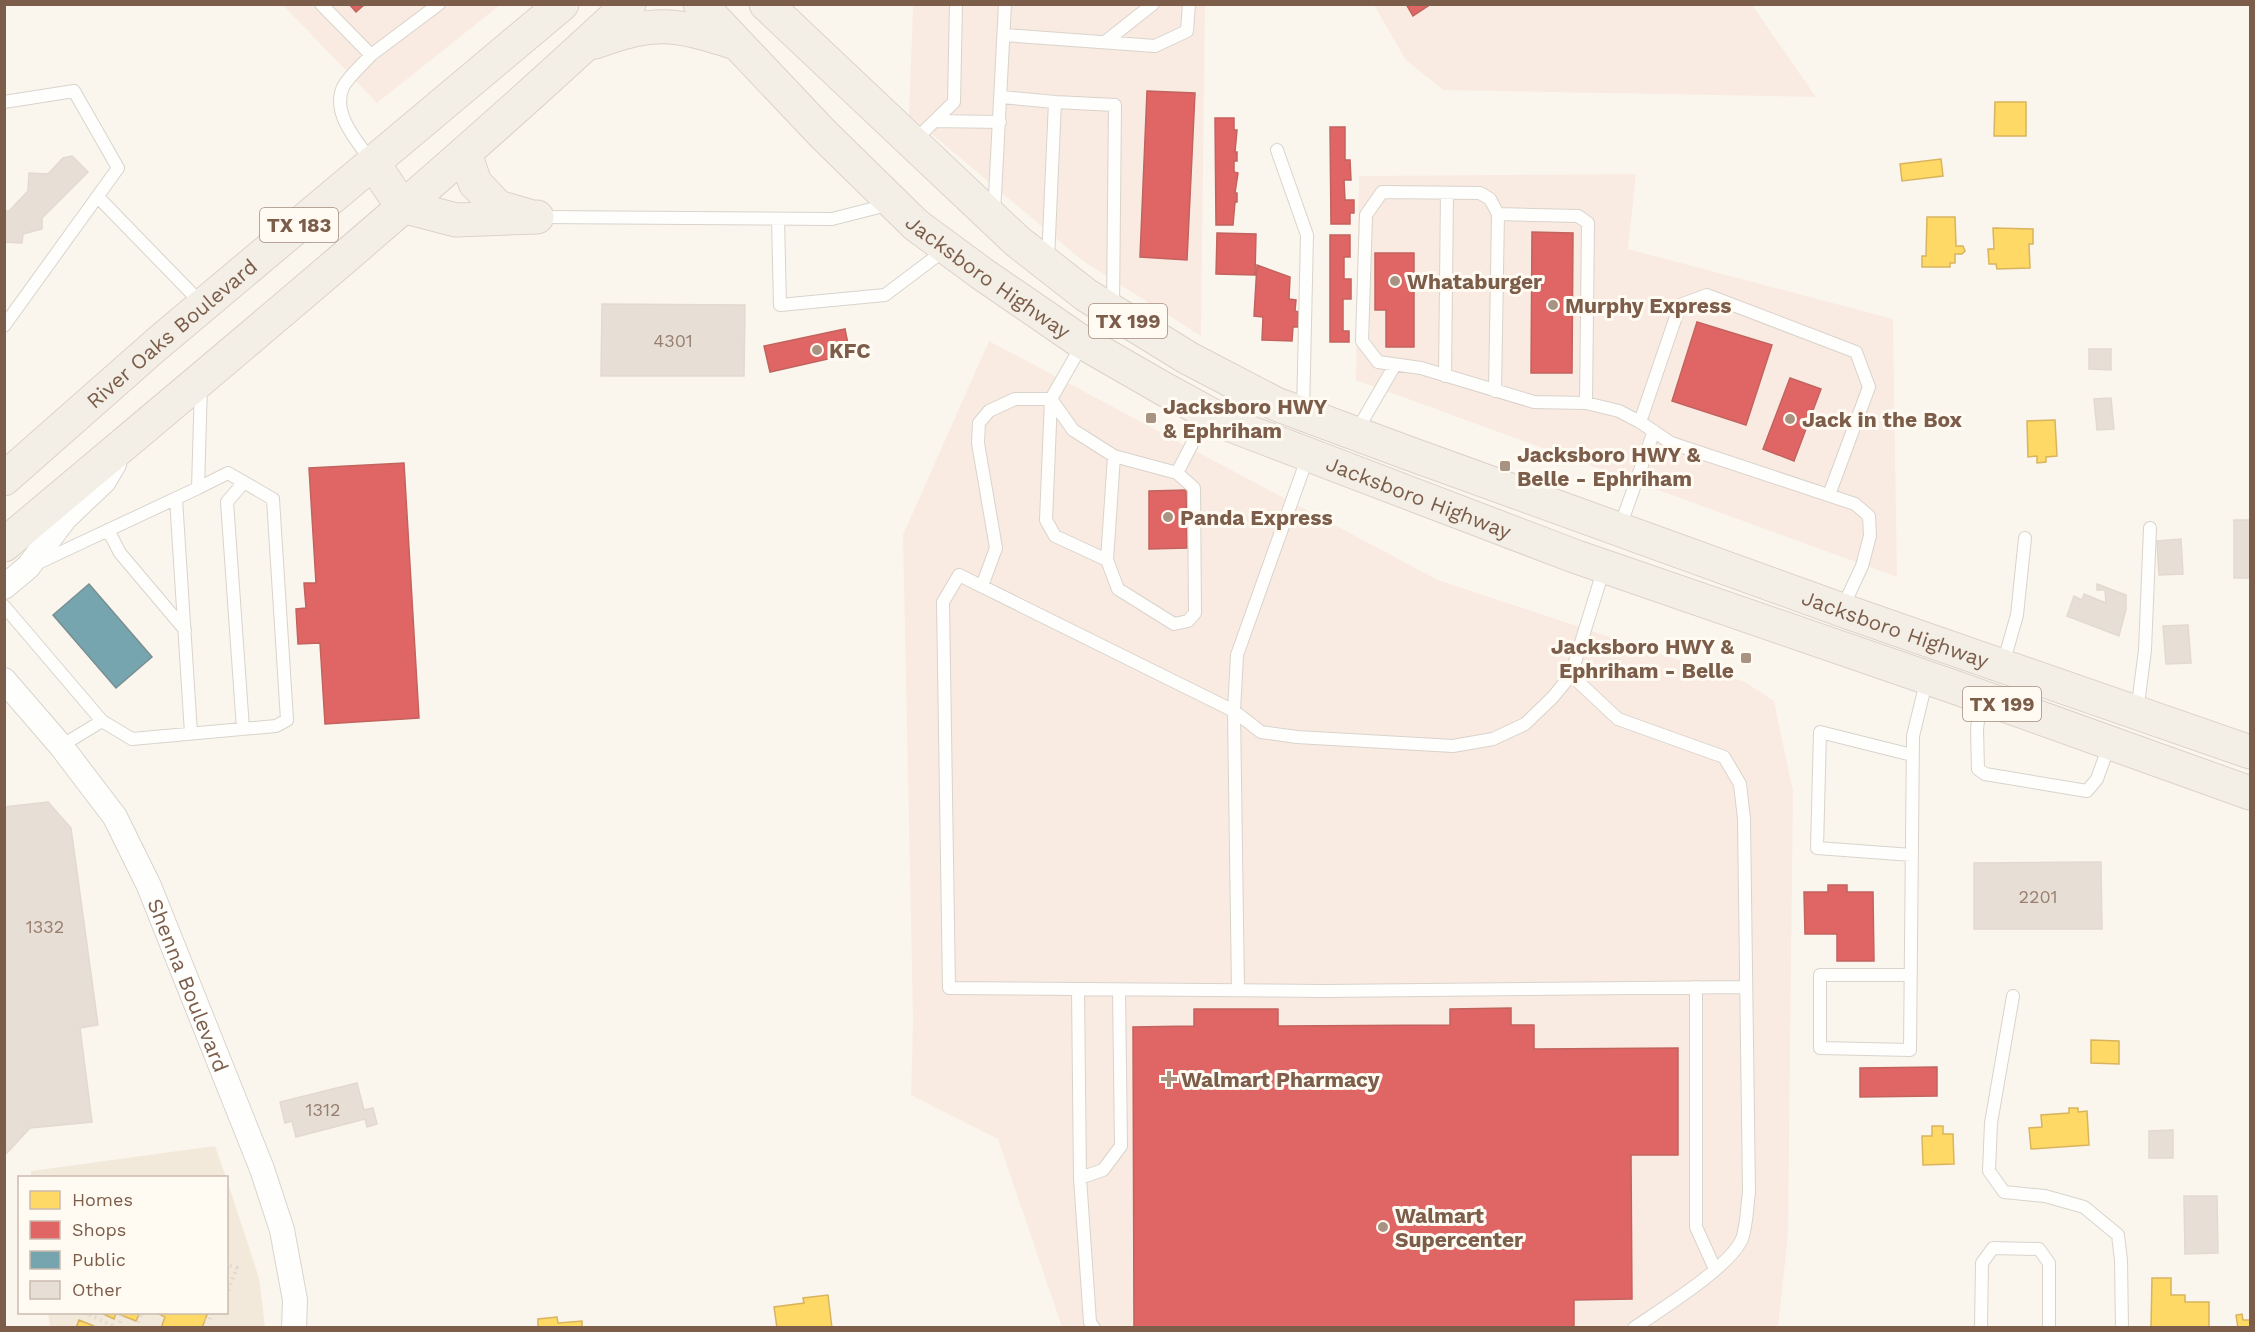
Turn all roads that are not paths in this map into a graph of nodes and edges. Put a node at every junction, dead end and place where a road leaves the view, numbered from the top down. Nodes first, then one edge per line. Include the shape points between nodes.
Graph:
1 (321, 4) edge
2 (439, 4) edge
3 (546, 4) edge
4 (562, 4) edge
5 (629, 4) edge
6 (700, 4) edge
7 (766, 4) edge
8 (778, 4) edge
9 (956, 4) edge
10 (1005, 4) edge
11 (1153, 4) edge
12 (1189, 4) edge
13 (1004, 35) junction
14 (1105, 42) junction
15 (738, 43) junction
16 (512, 46) junction
17 (585, 46) junction
18 (370, 55) junction
19 (837, 74) junction
20 (1001, 97) junction
21 (4, 102) edge
22 (1055, 102) junction
23 (1000, 122) junction
24 (924, 131) junction
25 (1277, 150) dead end
26 (465, 153) junction
27 (373, 163) junction
28 (1447, 193) junction
29 (98, 197) junction
30 (894, 203) junction
31 (402, 206) junction
32 (1498, 214) junction
33 (537, 218) junction
34 (994, 218) junction
35 (778, 219) junction
36 (1017, 241) junction
37 (948, 248) junction
38 (1048, 265) junction
39 (981, 273) junction
40 (204, 306) junction
41 (1113, 312) junction
42 (4, 326) edge
43 (1083, 342) junction
44 (1395, 365) junction
45 (1445, 376) junction
46 (201, 381) junction
47 (1495, 391) junction
48 (1051, 399) junction
49 (1586, 403) junction
50 (1208, 413) junction
51 (1303, 414) junction
52 (1640, 422) junction
53 (1654, 431) junction
54 (1355, 434) junction
55 (126, 443) junction
56 (1114, 456) junction
57 (1308, 456) junction
58 (1177, 473) junction
59 (4, 480) edge
60 (243, 482) junction
61 (198, 488) junction
62 (1829, 495) junction
63 (176, 499) junction
64 (1619, 528) junction
65 (2150, 528) dead end
66 (108, 530) junction
67 (2025, 538) dead end
68 (4, 545) edge
69 (1107, 560) junction
70 (28, 567) junction
71 (1604, 567) junction
72 (982, 586) junction
73 (4, 587) edge
74 (4, 606) edge
75 (1842, 610) junction
76 (184, 630) junction
77 (2003, 666) junction
78 (1571, 675) junction
79 (1927, 677) junction
80 (4, 680) edge
81 (1981, 696) junction
82 (1234, 711) junction
83 (2137, 713) junction
84 (102, 722) junction
85 (243, 729) junction
86 (191, 733) junction
87 (2110, 743) junction
88 (61, 746) junction
89 (2250, 752) edge
90 (1912, 755) junction
91 (2250, 794) edge
92 (1912, 855) junction
93 (1911, 975) junction
94 (1696, 987) junction
95 (1746, 987) junction
96 (1078, 989) junction
97 (1119, 990) junction
98 (1238, 990) junction
99 (2013, 996) dead end
100 (1080, 1178) junction
101 (1715, 1269) junction
102 (294, 1328) edge
103 (1094, 1328) edge
104 (1634, 1328) edge
105 (1981, 1328) edge
106 (2049, 1328) edge
107 (2122, 1328) edge

1 - 18 lane
2 - 18 lane
3 - 16 main road
4 - 16 main road, River Oaks Boulevard / TX 183
5 - 17 main road, TX 183
6 - 15 main road, Jacksboro Highway / TX 199
7 - 19 main road, Jacksboro Highway / TX 199
8 - 19 main road
9 - 24 lane via 954,102
10 - 13 lane
11 - 14 lane
12 - 14 lane via 1187,31 1155,46
13 - 14 lane
13 - 20 lane
15 - 17 main road via 666,25 622,32
15 - 30 main road, Jacksboro Highway / TX 199
16 - 27 main road, River Oaks Boulevard / TX 183
17 - 26 main road, TX 183
18 - 27 lane via 344,86 340,98 343,120
19 - 24 main road, Jacksboro Highway / TX 199
20 - 22 lane
20 - 23 lane
21 - 29 lane via 74,91 118,168
22 - 38 lane
22 - 41 lane via 1115,105
23 - 24 lane
23 - 34 lane
24 - 34 main road, Jacksboro Highway / TX 199
25 - 51 lane via 1306,235
26 - 31 main road, TX 183
26 - 33 main road via 476,183 498,207
27 - 31 main road
27 - 40 main road, River Oaks Boulevard / TX 183
28 - 32 lane via 1480,193 1490,199
28 - 44 lane via 1382,192 1366,215 1362,341 1378,362
28 - 45 lane
29 - 40 lane
29 - 42 lane
30 - 35 lane via 832,219
30 - 37 main road, Jacksboro Highway / TX 199
31 - 33 main road via 456,220
31 - 46 main road, TX 183
32 - 47 lane
32 - 49 lane via 1578,216 1588,223
33 - 35 lane
34 - 36 main road, Jacksboro Highway / TX 199
35 - 37 lane via 780,305 885,295
36 - 38 main road, Jacksboro Highway / TX 199
36 - 39 main road
37 - 39 main road, Jacksboro Highway / TX 199
38 - 41 main road, Jacksboro Highway / TX 199
39 - 43 main road, Jacksboro Highway / TX 199
40 - 59 main road, River Oaks Boulevard / TX 183
41 - 51 main road, Jacksboro Highway / TX 199 via 1188,358
43 - 48 lane
43 - 50 main road, Jacksboro Highway / TX 199
44 - 45 lane
44 - 54 lane
45 - 47 lane
46 - 55 main road, TX 183
46 - 61 lane
47 - 49 lane via 1534,402
48 - 56 lane via 1073,430
48 - 69 lane via 1046,520 1055,536
48 - 72 lane via 1015,399 990,411 979,423 978,443 996,548
49 - 52 lane via 1619,411
50 - 57 main road, Jacksboro Highway / TX 199
50 - 58 lane
51 - 54 main road, Jacksboro Highway / TX 199
52 - 53 lane
52 - 62 lane via 1680,305 1707,295 1856,352 1869,387
53 - 62 lane via 1671,443
53 - 64 lane
54 - 64 main road, Jacksboro Highway / TX 199
55 - 68 main road, TX 183
55 - 70 street via 104,481 65,518
56 - 58 lane
56 - 69 lane
57 - 71 main road, Jacksboro Highway / TX 199
57 - 82 lane via 1237,655
58 - 69 lane via 1194,488 1195,613 1188,621 1174,624 1118,589
60 - 61 lane via 228,473
60 - 85 lane via 227,502
60 - 85 lane via 273,499 287,720 276,726
61 - 63 lane
62 - 75 lane via 1855,504 1869,516 1868,546
63 - 66 lane
63 - 76 lane
64 - 71 main road
64 - 75 main road, Jacksboro Highway / TX 199
65 - 83 lane via 2145,650
66 - 70 lane
66 - 76 lane via 120,553
67 - 77 lane via 2017,615
70 - 73 street
71 - 78 lane
71 - 79 main road, Jacksboro Highway / TX 199
72 - 82 lane
72 - 96 lane via 959,574 943,602 949,987
74 - 84 lane
75 - 77 main road, Jacksboro Highway / TX 199
76 - 86 lane
77 - 83 main road, Jacksboro Highway / TX 199
78 - 82 lane via 1525,723 1493,739 1453,746 1261,732
78 - 95 lane via 1618,719 1724,757 1740,784
79 - 81 main road, Jacksboro Highway / TX 199
79 - 90 lane
80 - 88 street, Shenna Boulevard
81 - 87 main road, Jacksboro Highway / TX 199
81 - 87 lane via 1978,769 1985,774 2087,791 2097,779
82 - 98 lane
83 - 89 main road, Jacksboro Highway / TX 199
84 - 86 lane via 132,739
84 - 88 lane
85 - 86 lane
87 - 91 main road, Jacksboro Highway / TX 199
88 - 102 street, Shenna Boulevard via 114,817 154,897 276,1209 295,1300
90 - 92 lane
90 - 92 lane via 1820,732 1817,848
92 - 93 lane
93 - 93 lane via 1910,1050 1820,1048 1820,975
94 - 95 lane
94 - 98 lane
94 - 101 lane via 1696,1227
95 - 101 lane via 1749,1192 1742,1239
96 - 97 lane
96 - 100 lane
97 - 98 lane
97 - 100 lane via 1120,1146 1103,1170
99 - 107 lane via 1991,1124 1989,1171 2004,1192 2045,1196 2084,1207 2118,1235
100 - 103 lane via 1090,1322
101 - 104 lane
105 - 106 lane via 1983,1263 1993,1248 2039,1250 2049,1263

